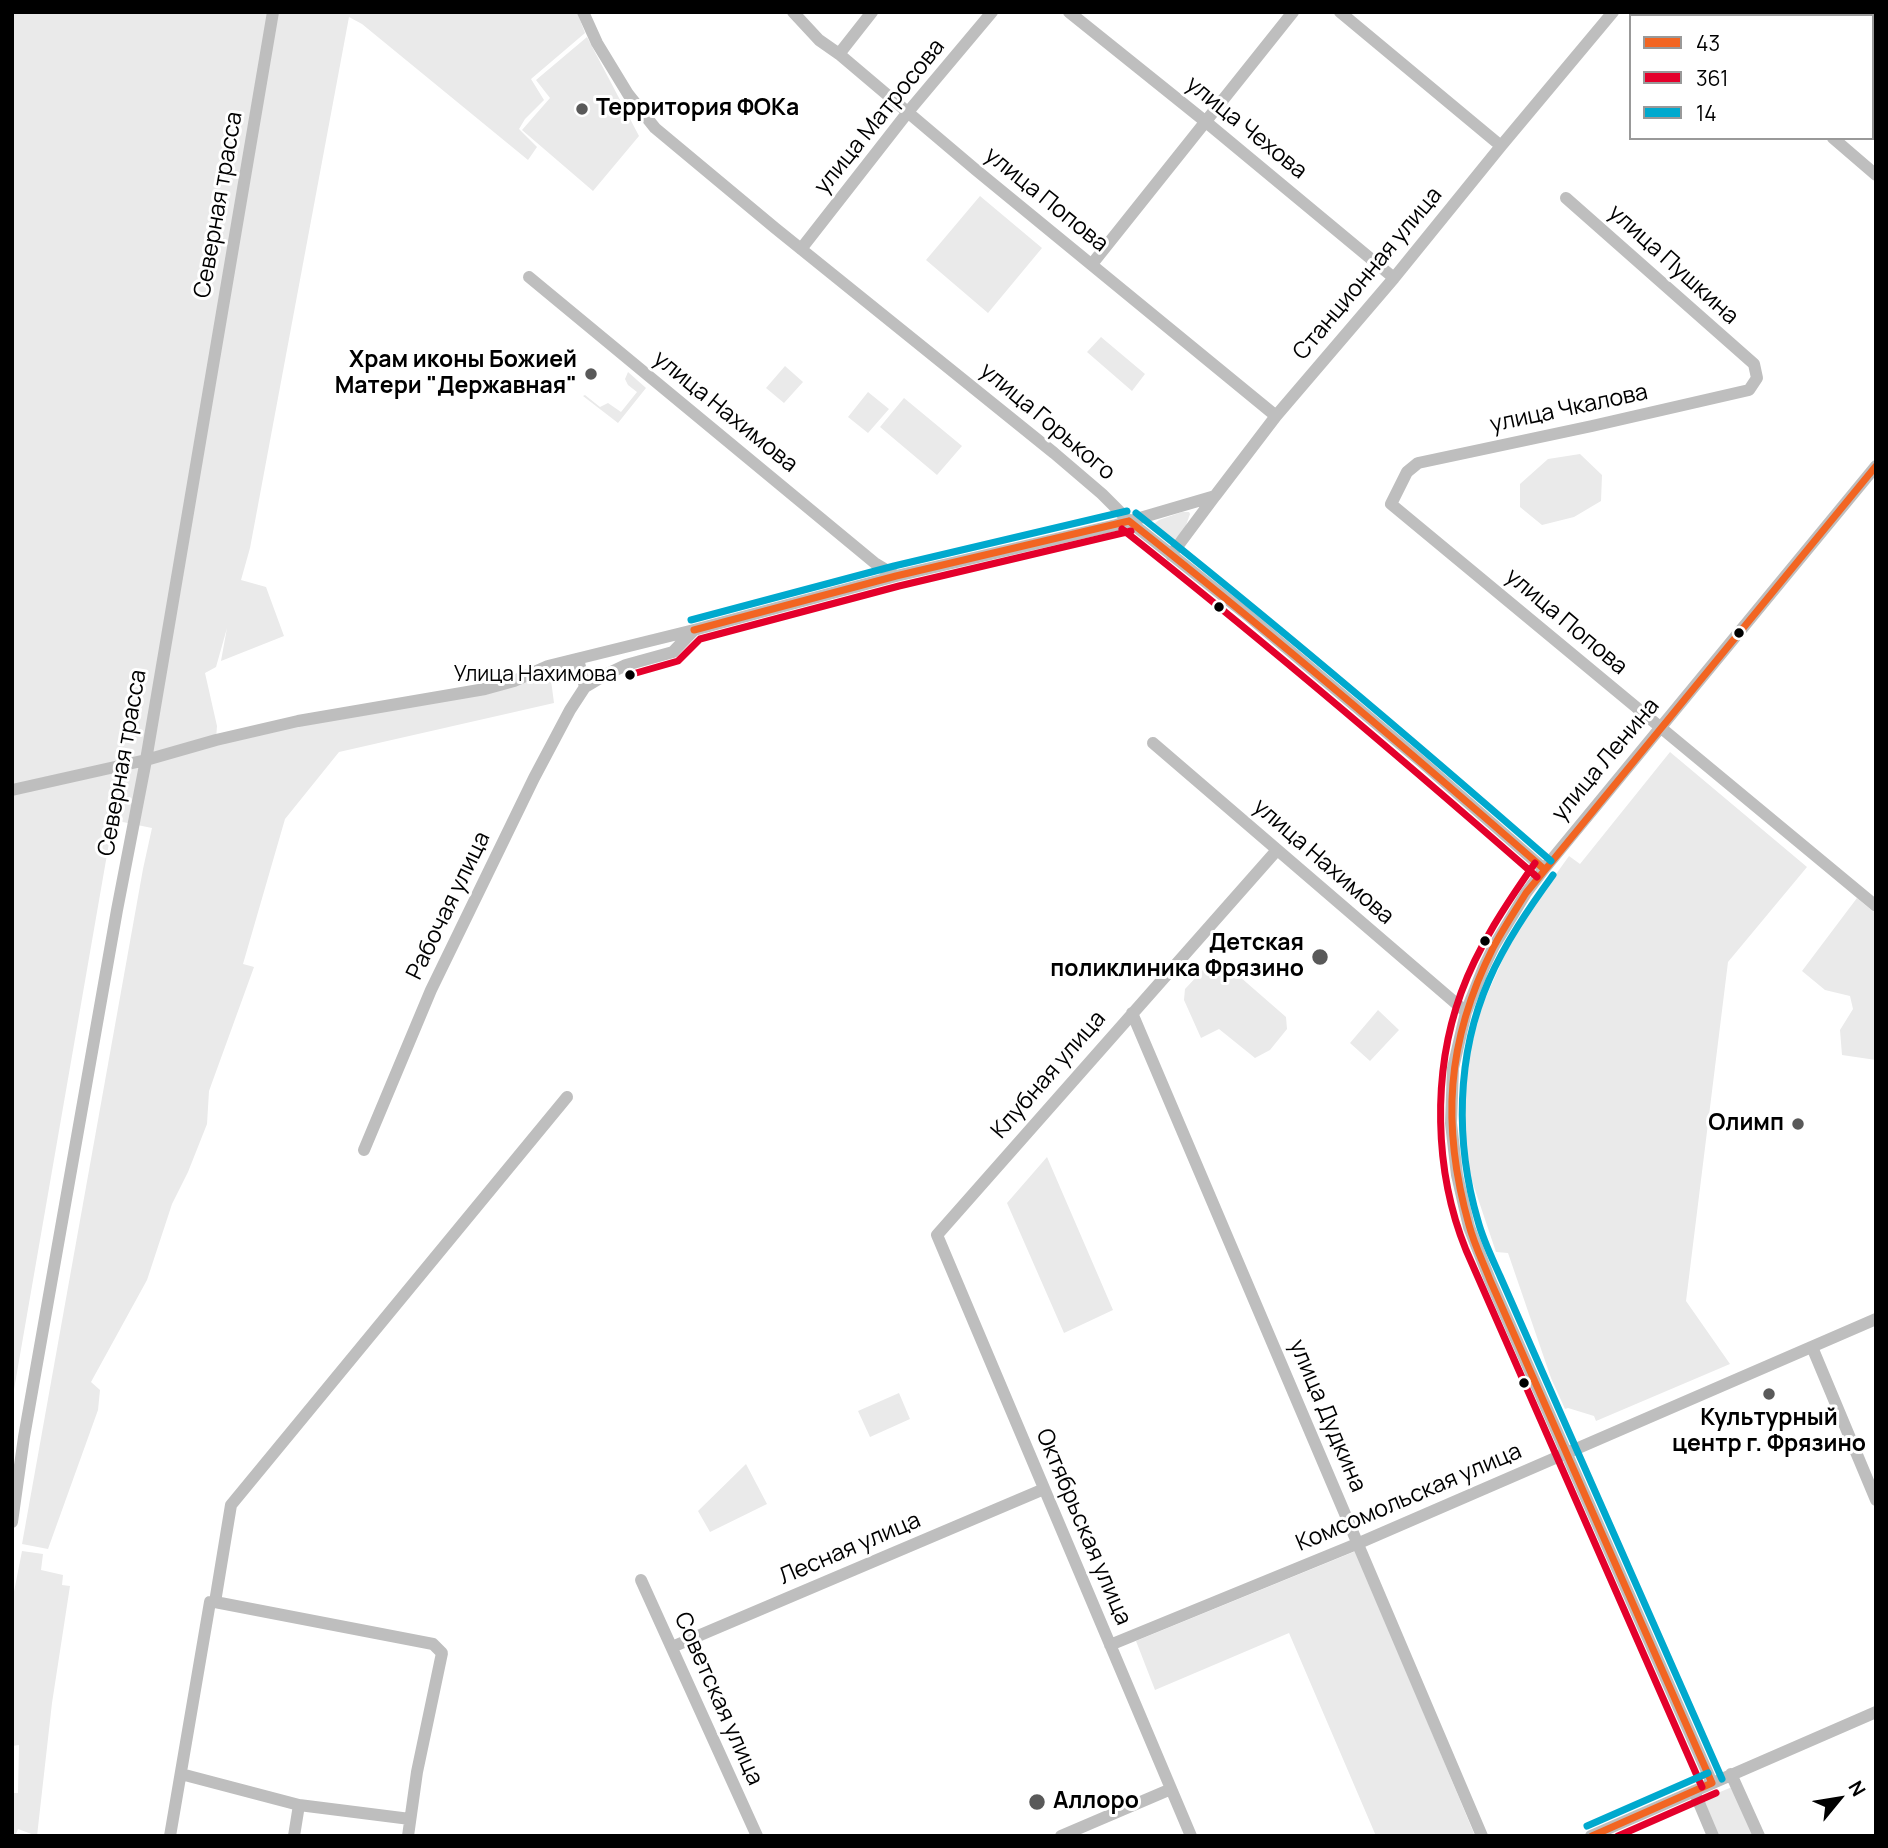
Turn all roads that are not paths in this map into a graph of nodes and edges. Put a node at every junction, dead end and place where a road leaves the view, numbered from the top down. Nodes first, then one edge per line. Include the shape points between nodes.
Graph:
1 (273, 12) edge
2 (583, 12) edge
3 (793, 12) edge
4 (872, 12) edge
5 (992, 12) edge
6 (1069, 12) edge
7 (1293, 12) edge
8 (1340, 12) edge
9 (1613, 12) edge
10 (839, 54) junction
11 (908, 112) junction
12 (1206, 122) junction
13 (1839, 140) edge
14 (1501, 146) junction
15 (1876, 175) edge
16 (1566, 198) dead end
17 (802, 248) junction
18 (1093, 264) junction
19 (529, 277) dead end
20 (1394, 278) junction
21 (1754, 364) joint
22 (1276, 416) junction
23 (1876, 466) edge
24 (1215, 495) junction
25 (1391, 504) joint
26 (1129, 522) junction
27 (1171, 555) junction
28 (896, 576) junction
29 (694, 631) junction
30 (578, 659) junction
31 (585, 687) junction
32 (1660, 728) junction
33 (1153, 743) dead end
34 (146, 760) junction
35 (12, 790) edge
36 (1277, 850) junction
37 (1544, 869) junction
38 (1876, 906) edge
39 (1466, 1012) junction
40 (1132, 1013) junction
41 (567, 1097) dead end
42 (364, 1150) dead end
43 (937, 1235) joint
44 (1876, 1319) edge
45 (1812, 1347) junction
46 (1566, 1454) junction
47 (1044, 1489) junction
48 (1876, 1500) edge
49 (12, 1522) edge
50 (1359, 1543) junction
51 (641, 1580) dead end
52 (215, 1602) junction
53 (1110, 1645) junction
54 (672, 1647) junction
55 (1876, 1712) edge
56 (181, 1774) junction
57 (1731, 1774) junction
58 (1712, 1783) junction
59 (1171, 1789) junction
60 (1694, 1791) junction
61 (299, 1805) junction
62 (410, 1819) junction
63 (170, 1836) edge
64 (294, 1836) edge
65 (408, 1836) edge
66 (757, 1836) edge
67 (1061, 1836) edge
68 (1191, 1836) edge
69 (1482, 1836) edge
70 (1591, 1836) edge
71 (1713, 1836) edge
72 (1759, 1836) edge

1 - 34 street, Северная трасса
2 - 17 street, улица Горького via 622,84 655,128
3 - 10 street, улица Попова
4 - 10 street
5 - 11 street, улица Матросова
6 - 12 street, улица Чехова
7 - 12 street
8 - 14 street
9 - 14 street, Станционная улица
10 - 11 street, улица Попова
11 - 17 street, улица Матросова
11 - 18 street, улица Попова
12 - 18 street
12 - 20 street, улица Чехова
13 - 15 street
14 - 20 street, Станционная улица
16 - 21 street, улица Пушкина
17 - 26 street, улица Горького via 1054,453
18 - 22 street, улица Попова
19 - 28 street, улица Нахимова
20 - 22 street, Станционная улица
21 - 25 street, улица Чкалова via 1757,378 1749,390 1418,463 1407,472
22 - 24 street, Станционная улица
23 - 32 street, улица Ленина
24 - 26 street
24 - 27 street, Станционная улица
25 - 32 street, улица Попова
26 - 27 street, улица Горького
26 - 28 street
27 - 37 street, улица Горького
28 - 29 street
29 - 30 street
29 - 31 street via 673,652 626,665
30 - 31 street
30 - 34 street via 485,689 298,722
31 - 42 street, Рабочая улица via 534,778 431,990
32 - 37 street, улица Ленина
32 - 38 street, улица Попова
33 - 36 street, улица Нахимова
34 - 35 street
34 - 49 street, Северная трасса
36 - 39 street, улица Нахимова
36 - 40 street, Клубная улица
37 - 39 street, улица Ленина via 1494,946
39 - 46 street, улица Ленина via 1453,1068 1451,1123 1457,1175 1469,1227
40 - 43 street, Клубная улица
40 - 50 street, улица Дудкина
41 - 52 street via 232,1505
43 - 47 street, Октябрьская улица
44 - 45 street, Комсомольская улица
45 - 46 street, Комсомольская улица
45 - 48 street
46 - 50 street, Комсомольская улица
46 - 58 street, улица Ленина
47 - 53 street, Октябрьская улица
47 - 54 street, Лесная улица
50 - 53 street, Комсомольская улица
50 - 69 street, улица Дудкина
51 - 54 street, Советская улица
52 - 56 street via 210,1602
52 - 62 street via 433,1644 442,1653
53 - 59 street, Октябрьская улица
54 - 66 street, Советская улица
55 - 57 street
56 - 61 street
56 - 63 street
57 - 58 street
57 - 72 street
58 - 60 street
59 - 67 street
59 - 68 street, Октябрьская улица
60 - 70 street
60 - 71 street
61 - 62 street
61 - 64 street
62 - 65 street

